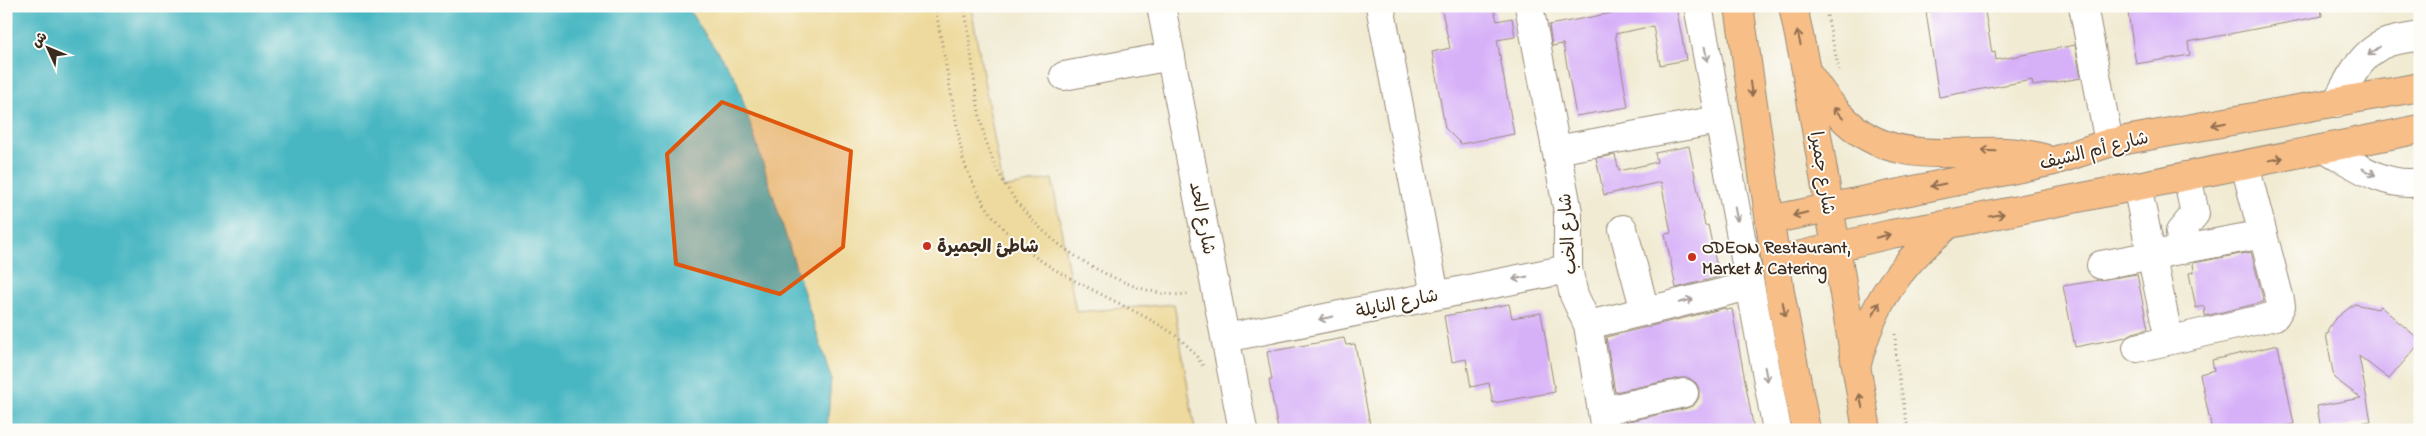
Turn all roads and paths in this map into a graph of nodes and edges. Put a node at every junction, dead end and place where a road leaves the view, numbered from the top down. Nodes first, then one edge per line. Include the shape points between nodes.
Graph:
1 (935, 6) edge
2 (964, 6) edge
3 (1161, 6) edge
4 (1380, 6) edge
5 (1529, 6) edge
6 (1698, 6) edge
7 (1739, 6) edge
8 (1793, 6) edge
9 (1825, 6) edge
10 (2083, 6) edge
11 (2420, 36) edge
12 (1171, 56) junction
13 (1806, 70) junction
14 (1064, 76) dead end
15 (1843, 77) dead end
16 (2420, 87) edge
17 (2336, 103) junction
18 (1718, 120) junction
19 (2420, 129) edge
20 (2109, 143) junction
21 (2326, 149) junction
22 (1556, 150) junction
23 (2054, 161) junction
24 (2245, 165) junction
25 (2187, 176) junction
26 (2420, 182) edge
27 (2137, 186) junction
28 (1829, 207) junction
29 (1770, 220) junction
30 (1949, 224) junction
31 (1623, 229) dead end
32 (2263, 234) junction
33 (1835, 246) junction
34 (2182, 250) junction
35 (2152, 257) junction
36 (1776, 261) junction
37 (2101, 265) dead end
38 (1568, 269) junction
39 (1750, 286) junction
40 (1217, 292) junction
41 (1435, 295) junction
42 (1645, 311) junction
43 (1588, 325) junction
44 (1896, 329) dead end
45 (1226, 338) junction
46 (2169, 340) junction
47 (2137, 348) dead end
48 (1205, 370) dead end
49 (1855, 371) junction
50 (1684, 393) dead end
51 (1603, 420) edge
52 (1244, 430) edge
53 (1777, 430) edge
54 (1806, 430) edge
55 (1867, 430) edge
56 (1908, 430) edge

1 - 48 path via 963,159 971,181 996,222 1012,240 1047,266 1172,332 1194,353
2 - 40 path via 982,126 989,151 999,175 1027,216 1061,247 1122,281 1164,293
3 - 12 street, شارع الحد
4 - 41 street
5 - 22 street, شارع الخب
6 -> 18 street
7 -> 29 main road
13 -> 8 main road, شارع جميرا
9 - 15 path via 1838,68
10 - 20 street
11 -> 17 street via 2387,42 2375,50 2356,69
12 - 14 street
12 - 40 street, شارع الحد
23 -> 13 main road via 2006,151 1902,152 1858,132 1824,97
13 - 28 main road, شارع جميرا
16 - 17 main road, شارع أم الشيف
17 -> 20 main road, شارع أم الشيف
18 - 22 street
18 -> 39 street
19 - 21 main road
20 - 23 main road, شارع أم الشيف
24 -> 21 main road
21 -> 26 street via 2389,182
22 - 38 street, شارع الخب via 1568,220
23 -> 28 main road, شارع أم الشيف
24 - 25 main road
24 - 32 street
25 - 27 main road
25 - 34 street via 2195,214 2180,232
30 -> 27 main road
27 - 35 street
28 -> 29 main road, شارع أم الشيف
28 - 33 main road, شارع جميرا
29 - 36 main road
33 -> 30 main road
49 -> 30 main road via 1864,337 1892,282 1921,247
31 - 42 street
32 - 34 street
32 - 46 street via 2280,300 2279,312 2275,316
33 - 36 main road
33 - 49 main road, شارع جميرا
34 - 35 street
35 - 37 street
35 - 46 street
36 -> 54 main road
38 -> 41 street, شارع النايلة
38 - 43 street, شارع الخب via 1574,295
42 -> 39 street
39 -> 53 street
40 - 45 street, شارع الحد
41 -> 45 street, شارع النايلة
42 - 43 street
43 - 51 street, شارع الخب
44 - 56 path via 1896,358
45 - 52 street, شارع الحد
46 - 47 street
55 -> 49 main road, شارع جميرا
50 - 51 street

